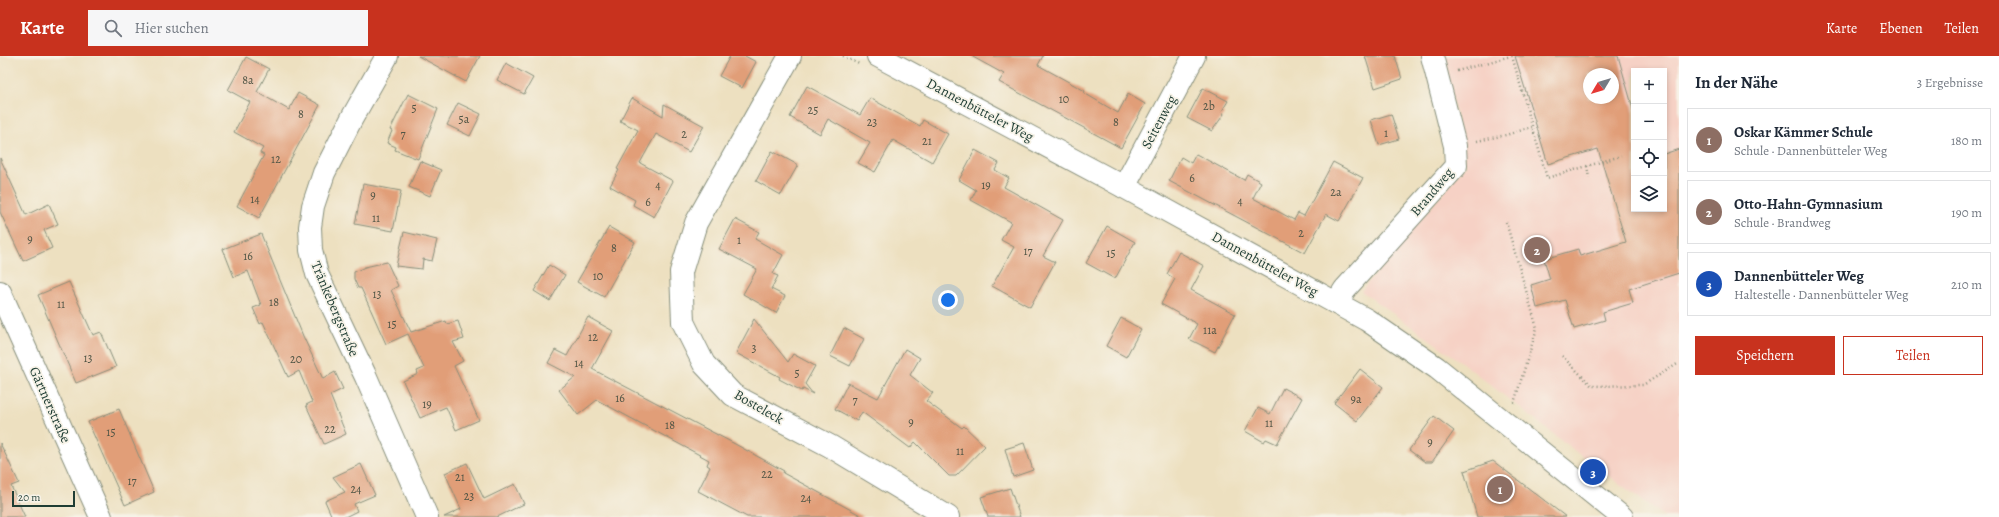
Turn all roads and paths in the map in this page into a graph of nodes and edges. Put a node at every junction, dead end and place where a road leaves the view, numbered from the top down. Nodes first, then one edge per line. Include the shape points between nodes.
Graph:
1 (387, 56) edge
2 (790, 56) edge
3 (843, 56) edge
4 (1194, 56) edge
5 (1432, 56) edge
6 (1511, 56) edge
7 (870, 61) edge
8 (1437, 77) junction
9 (1532, 127) junction
10 (1499, 137) dead end
11 (1621, 156) dead end
12 (1587, 166) junction
13 (1589, 178) dead end
14 (1124, 187) junction
15 (1506, 222) dead end
16 (0, 292) edge
17 (1336, 303) junction
18 (1562, 356) dead end
19 (1679, 363) edge
20 (1513, 404) dead end
21 (101, 517) edge
22 (427, 517) edge
23 (948, 517) edge
24 (1622, 517) edge

1 - 22 street, Tränkebergstraße via 324,173 313,206 311,250 318,274
2 - 23 street, Bosteleck via 696,223 681,272 683,322 704,364 733,395 830,446
3 - 7 path
4 - 14 street, Seitenweg
5 - 8 street, Brandweg
6 - 8 path
6 - 9 path
7 - 14 street, Dannenbütteler Weg
8 - 17 street, Brandweg via 1455,146 1456,166 1345,289
9 - 10 path
9 - 12 path via 1547,178
11 - 12 path
12 - 13 path
14 - 17 street, Dannenbütteler Weg
15 - 20 path via 1537,328
16 - 21 street, Gärtnerstraße
17 - 24 street, Dannenbütteler Weg via 1437,368
18 - 19 path via 1592,386 1643,385

